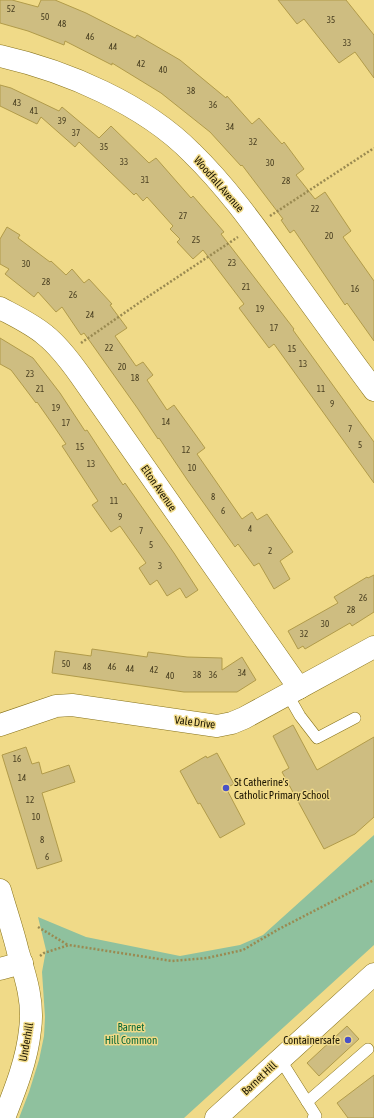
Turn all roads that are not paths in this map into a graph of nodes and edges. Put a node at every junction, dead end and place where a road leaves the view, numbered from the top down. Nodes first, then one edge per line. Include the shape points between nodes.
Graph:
1 (0, 56) edge
2 (0, 308) edge
3 (374, 390) edge
4 (374, 647) edge
5 (294, 691) junction
6 (355, 718) dead end
7 (0, 725) edge
8 (0, 890) edge
9 (22, 963) junction
10 (0, 969) edge
11 (374, 974) edge
12 (368, 1049) dead end
13 (280, 1059) junction
14 (307, 1102) junction
15 (4, 1118) edge
16 (216, 1118) edge
17 (313, 1118) edge

1 - 3 street, Woodfall Avenue via 23,61 71,78 114,98 143,114 192,152 255,226
2 - 5 street, Elton Avenue via 46,335 85,381
4 - 5 street, Vale Drive
5 - 6 lane via 300,716 317,738
5 - 7 street, Vale Drive via 244,718 217,726 72,705 56,706
8 - 9 street, Underhill
9 - 10 street
9 - 15 street, Underhill via 31,1007 30,1029 27,1051
11 - 13 street, Barnet Hill
12 - 14 lane
13 - 14 lane
13 - 16 street, Barnet Hill
14 - 17 lane via 316,1116

